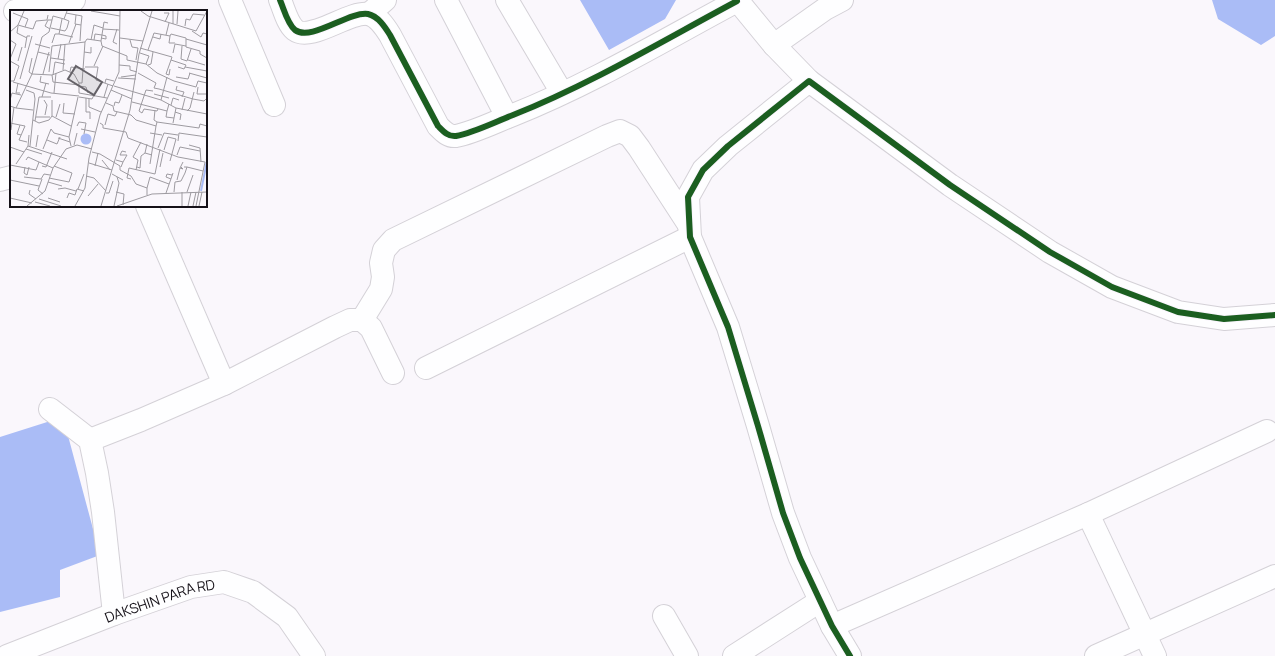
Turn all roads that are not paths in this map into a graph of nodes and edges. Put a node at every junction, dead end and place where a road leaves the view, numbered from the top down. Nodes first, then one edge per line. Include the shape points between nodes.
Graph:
1 (230, 0) edge
2 (280, 0) edge
3 (385, 0) edge
4 (446, 0) edge
5 (507, 0) edge
6 (737, 0) edge
7 (842, 0) edge
8 (68, 4) edge
9 (23, 10) edge
10 (10, 12) edge
11 (0, 13) edge
12 (369, 14) junction
13 (774, 45) junction
14 (809, 81) junction
15 (562, 93) junction
16 (274, 105) dead end
17 (507, 117) junction
18 (10, 177) edge
19 (0, 180) edge
20 (147, 207) edge
21 (689, 231) junction
22 (1275, 315) edge
23 (362, 320) junction
24 (426, 368) dead end
25 (393, 374) dead end
26 (224, 384) junction
27 (50, 409) dead end
28 (1267, 431) dead end
29 (90, 440) junction
30 (1088, 514) junction
31 (1275, 576) edge
32 (820, 601) junction
33 (114, 614) junction
34 (664, 616) dead end
35 (832, 626) junction
36 (1145, 635) junction
37 (20, 654) edge
38 (314, 656) edge
39 (687, 656) edge
40 (734, 656) edge
41 (850, 656) edge
42 (1096, 656) edge
43 (1155, 656) edge

1 - 16 street
2 - 12 street via 290,24 303,33
3 - 12 street
4 - 17 street
5 - 15 street
6 - 13 street
6 - 15 street
7 - 13 street
8 - 9 street
10 - 11 street
12 - 17 street via 380,21 390,35 438,126 446,134 454,136 467,133
13 - 14 street
14 - 21 street via 728,146 703,170 688,197
14 - 22 street via 950,186 1050,252 1112,287 1178,312 1224,319
15 - 17 street
18 - 19 street
20 - 26 street
21 - 23 street via 639,148 630,136 620,131 393,240 384,250 381,262 381,289
21 - 24 street
21 - 32 street via 704,274 728,327 783,513
23 - 25 street via 371,328
23 - 26 street via 350,320 334,327
26 - 29 street
27 - 29 street
28 - 30 street
29 - 33 street via 97,473
30 - 35 street
30 - 36 street
31 - 36 street
32 - 35 street
32 - 40 street
33 - 37 street, DAKSHIN PARA RD
33 - 38 street, DAKSHIN PARA RD via 191,587 224,582 253,592 287,617
34 - 39 street
35 - 41 street
36 - 42 street
36 - 43 street

